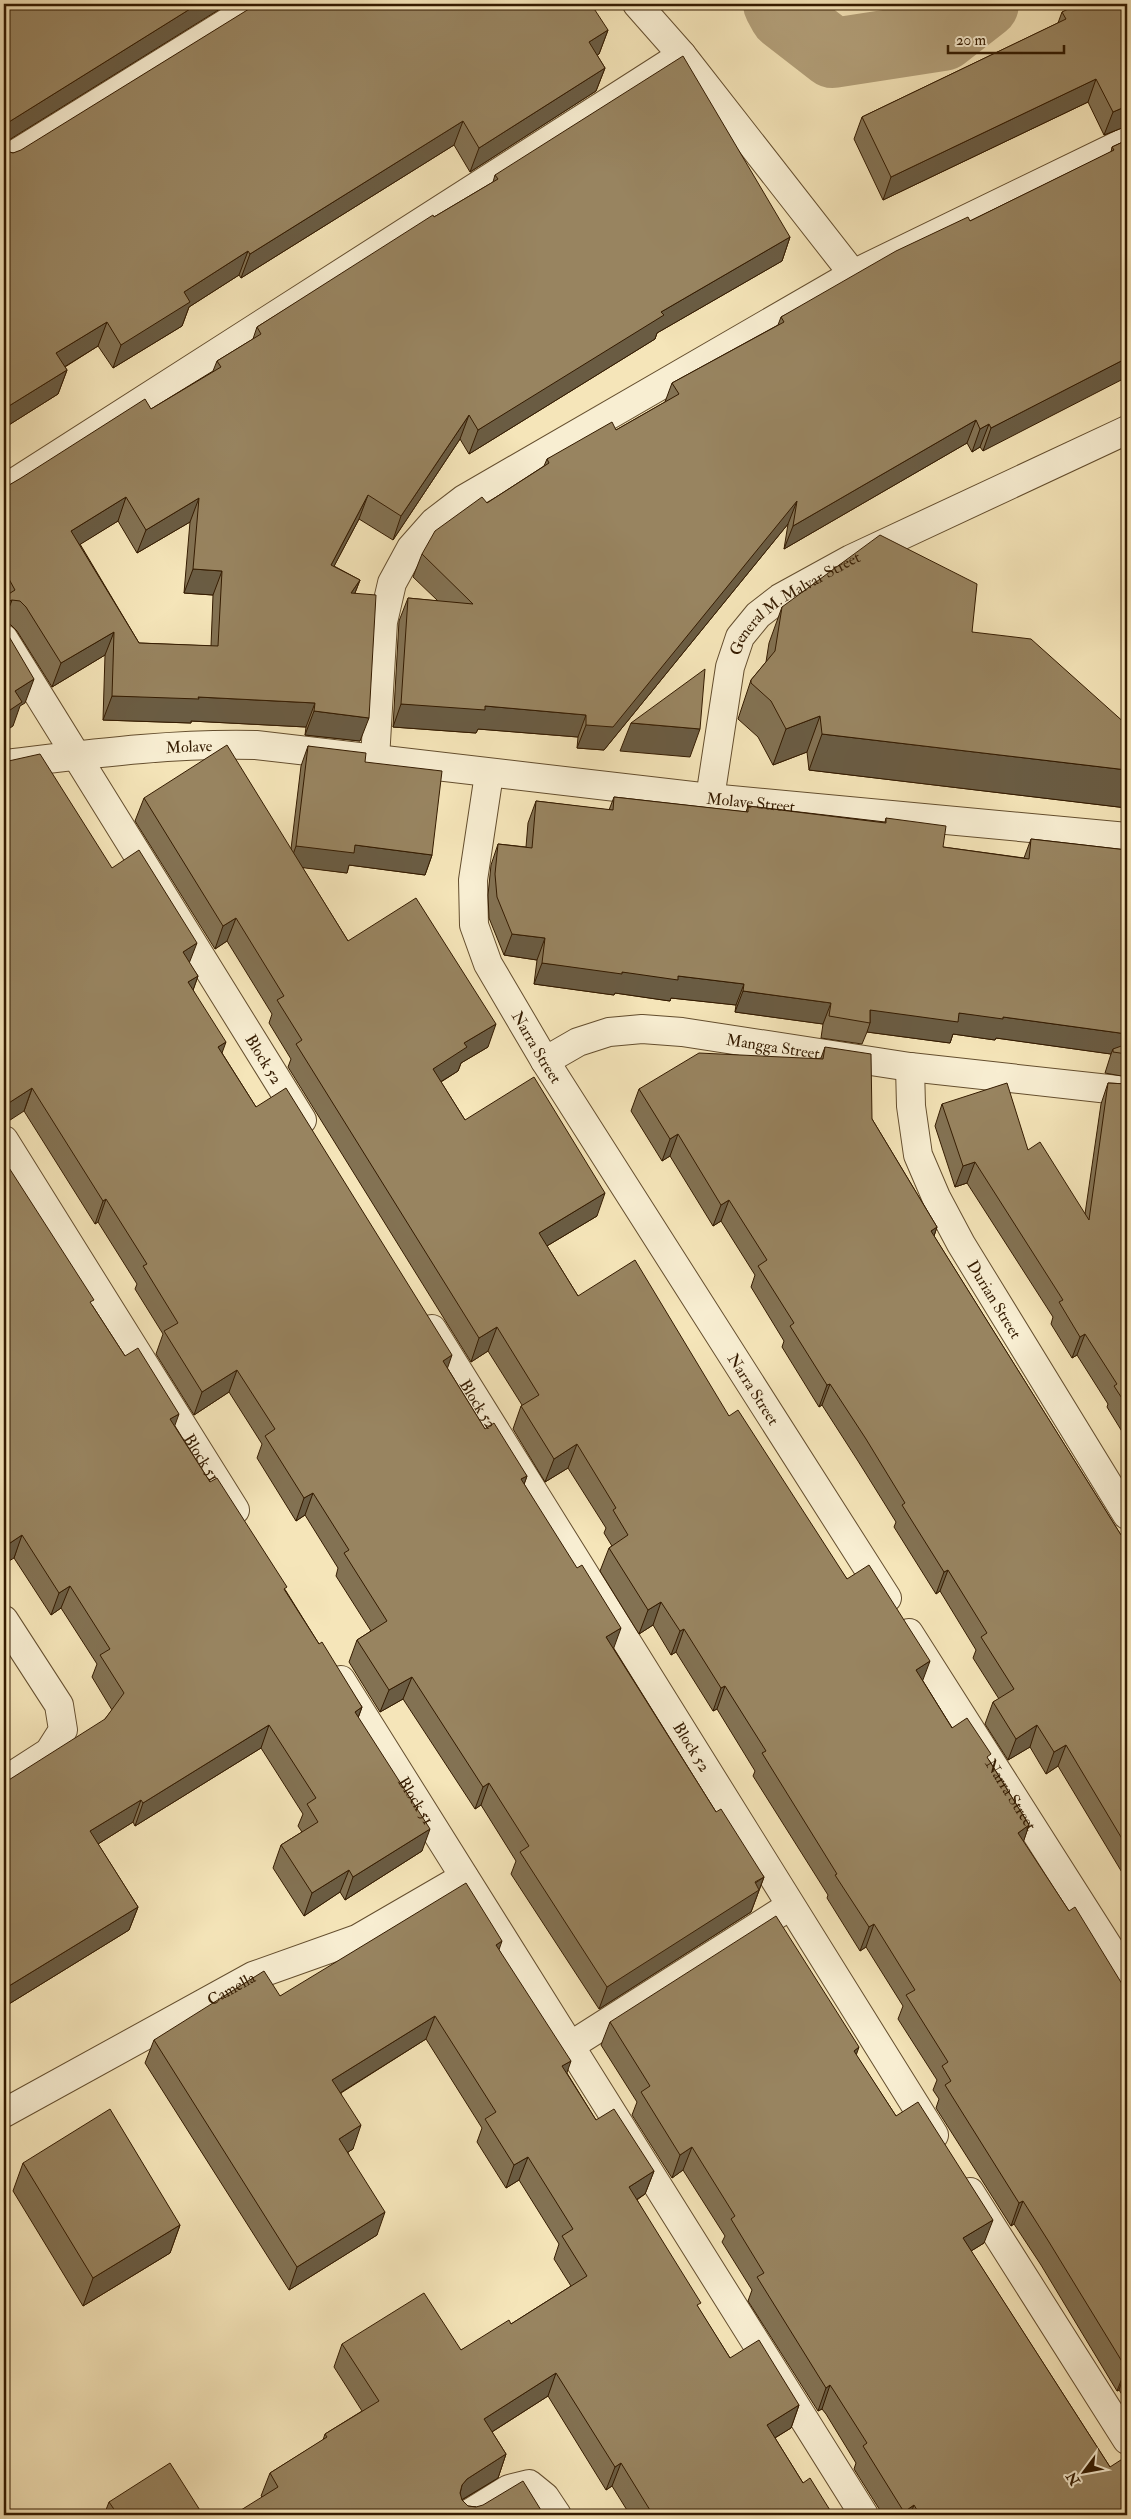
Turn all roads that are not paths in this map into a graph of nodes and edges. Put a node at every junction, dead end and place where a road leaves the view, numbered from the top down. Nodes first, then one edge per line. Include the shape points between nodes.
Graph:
1 (258, 4) edge
2 (637, 4) edge
3 (682, 55) junction
4 (1127, 141) edge
5 (4, 161) edge
6 (853, 274) junction
7 (1127, 430) edge
8 (4, 489) edge
9 (4, 639) edge
10 (76, 756) junction
11 (375, 759) junction
12 (4, 764) edge
13 (489, 774) junction
14 (710, 798) junction
15 (1127, 837) edge
16 (545, 1061) junction
17 (910, 1067) junction
18 (1127, 1091) edge
19 (4, 1140) edge
20 (318, 1145) edge
21 (417, 1305) edge
22 (1127, 1515) edge
23 (247, 1530) edge
24 (4, 1620) edge
25 (326, 1656) edge
26 (4, 1781) edge
27 (464, 1877) junction
28 (790, 1906) junction
29 (1127, 1976) edge
30 (570, 2046) junction
31 (4, 2113) edge
32 (1127, 2440) edge
33 (467, 2515) edge
34 (557, 2515) edge
35 (864, 2515) edge

1 - 5 street
2 - 3 street
3 - 6 street
3 - 8 street
4 - 6 street
6 - 11 street via 464,499 434,522 411,548 392,583 383,622
7 - 14 street, General M. Malvar Street via 851,559 780,598 758,615 740,638 730,668
9 - 10 street, Block 52
10 - 11 street, Molave via 198,744 256,745
10 - 12 street, Molave
10 - 20 street, Block 52
11 - 13 street, Molave Street
13 - 14 street, Molave Street
13 - 16 street, Narra Street via 473,880 474,925 488,964
14 - 15 street, Molave Street
16 - 17 street, Mangga Street via 578,1042 609,1032 642,1029 682,1032
16 - 29 street, Narra Street
17 - 18 street, Mangga Street
17 - 22 street, Durian Street via 911,1106 918,1155 936,1197 961,1244
19 - 23 street, Block 51
21 - 28 street, Block 52
24 - 26 street via 59,1705 63,1730 49,1752
25 - 27 street, Block 51
27 - 30 street, Block 51
27 - 31 street, Camella via 357,1939 253,1976
28 - 30 street
28 - 32 street, Block 52
30 - 35 street, Block 51
33 - 34 street via 509,2489 529,2484 545,2497

